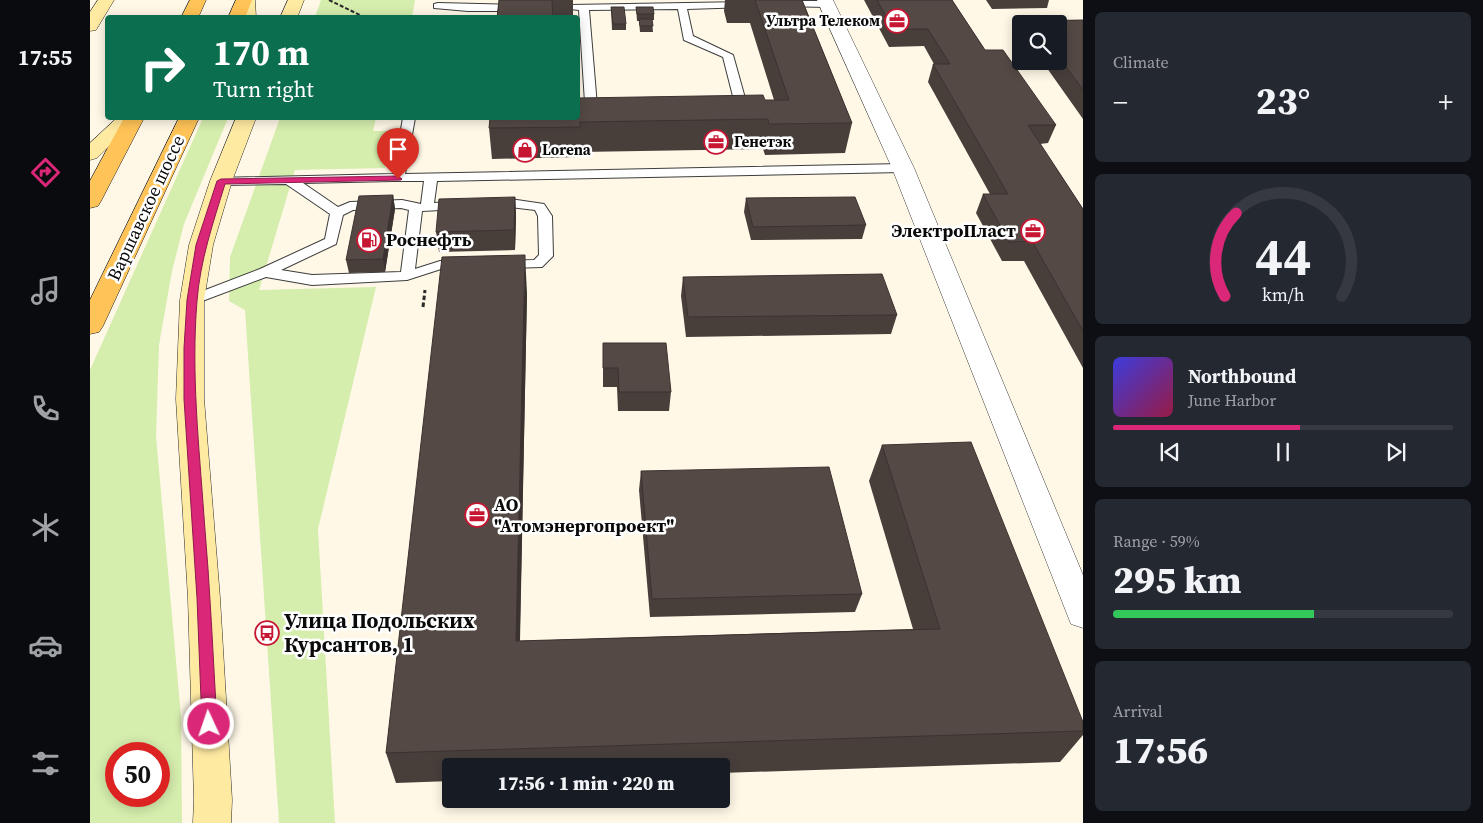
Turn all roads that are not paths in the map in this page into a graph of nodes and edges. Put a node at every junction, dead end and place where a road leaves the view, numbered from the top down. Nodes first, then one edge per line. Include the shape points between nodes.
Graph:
1 (106, 0) edge
2 (198, 0) edge
3 (245, 0) edge
4 (296, 0) edge
5 (826, 2) edge
6 (438, 3) edge
7 (682, 6) junction
8 (565, 7) dead end
9 (584, 7) junction
10 (526, 8) edge
11 (190, 15) edge
12 (238, 15) edge
13 (247, 15) edge
14 (289, 15) edge
15 (433, 15) edge
16 (92, 21) edge
17 (735, 116) edge
18 (600, 118) edge
19 (126, 120) edge
20 (133, 120) edge
21 (188, 120) edge
22 (245, 120) edge
23 (409, 120) edge
24 (90, 154) edge
25 (903, 168) junction
26 (431, 178) junction
27 (398, 179) junction
28 (221, 181) junction
29 (291, 181) junction
30 (90, 200) edge
31 (422, 207) junction
32 (337, 213) junction
33 (265, 272) junction
34 (407, 276) junction
35 (192, 300) junction
36 (90, 326) edge
37 (1083, 614) edge
38 (212, 823) edge

1 - 16 main road
2 - 11 main road
3 - 12 main road
3 - 13 main road
4 - 14 main road
5 - 7 lane
5 - 25 street
6 - 10 lane via 468,8
6 - 15 lane
7 - 9 lane
7 - 17 lane via 688,38 728,55 744,116
8 - 9 lane
9 - 18 lane via 591,118
19 - 24 main road
20 - 30 main road
21 - 36 main road, Варшавское шоссе
22 - 28 main road
23 - 27 lane
25 - 26 lane
25 - 37 street
26 - 27 lane
26 - 31 lane
27 - 29 lane
28 - 29 lane
28 - 35 main road via 201,245
29 - 32 lane
31 - 32 lane via 402,204 350,206
31 - 34 lane
31 - 34 lane via 510,203 539,207 545,216 546,256 537,264 440,265
32 - 33 lane via 330,241
33 - 34 lane via 312,280
33 - 35 lane
35 - 38 main road via 190,399 204,598

